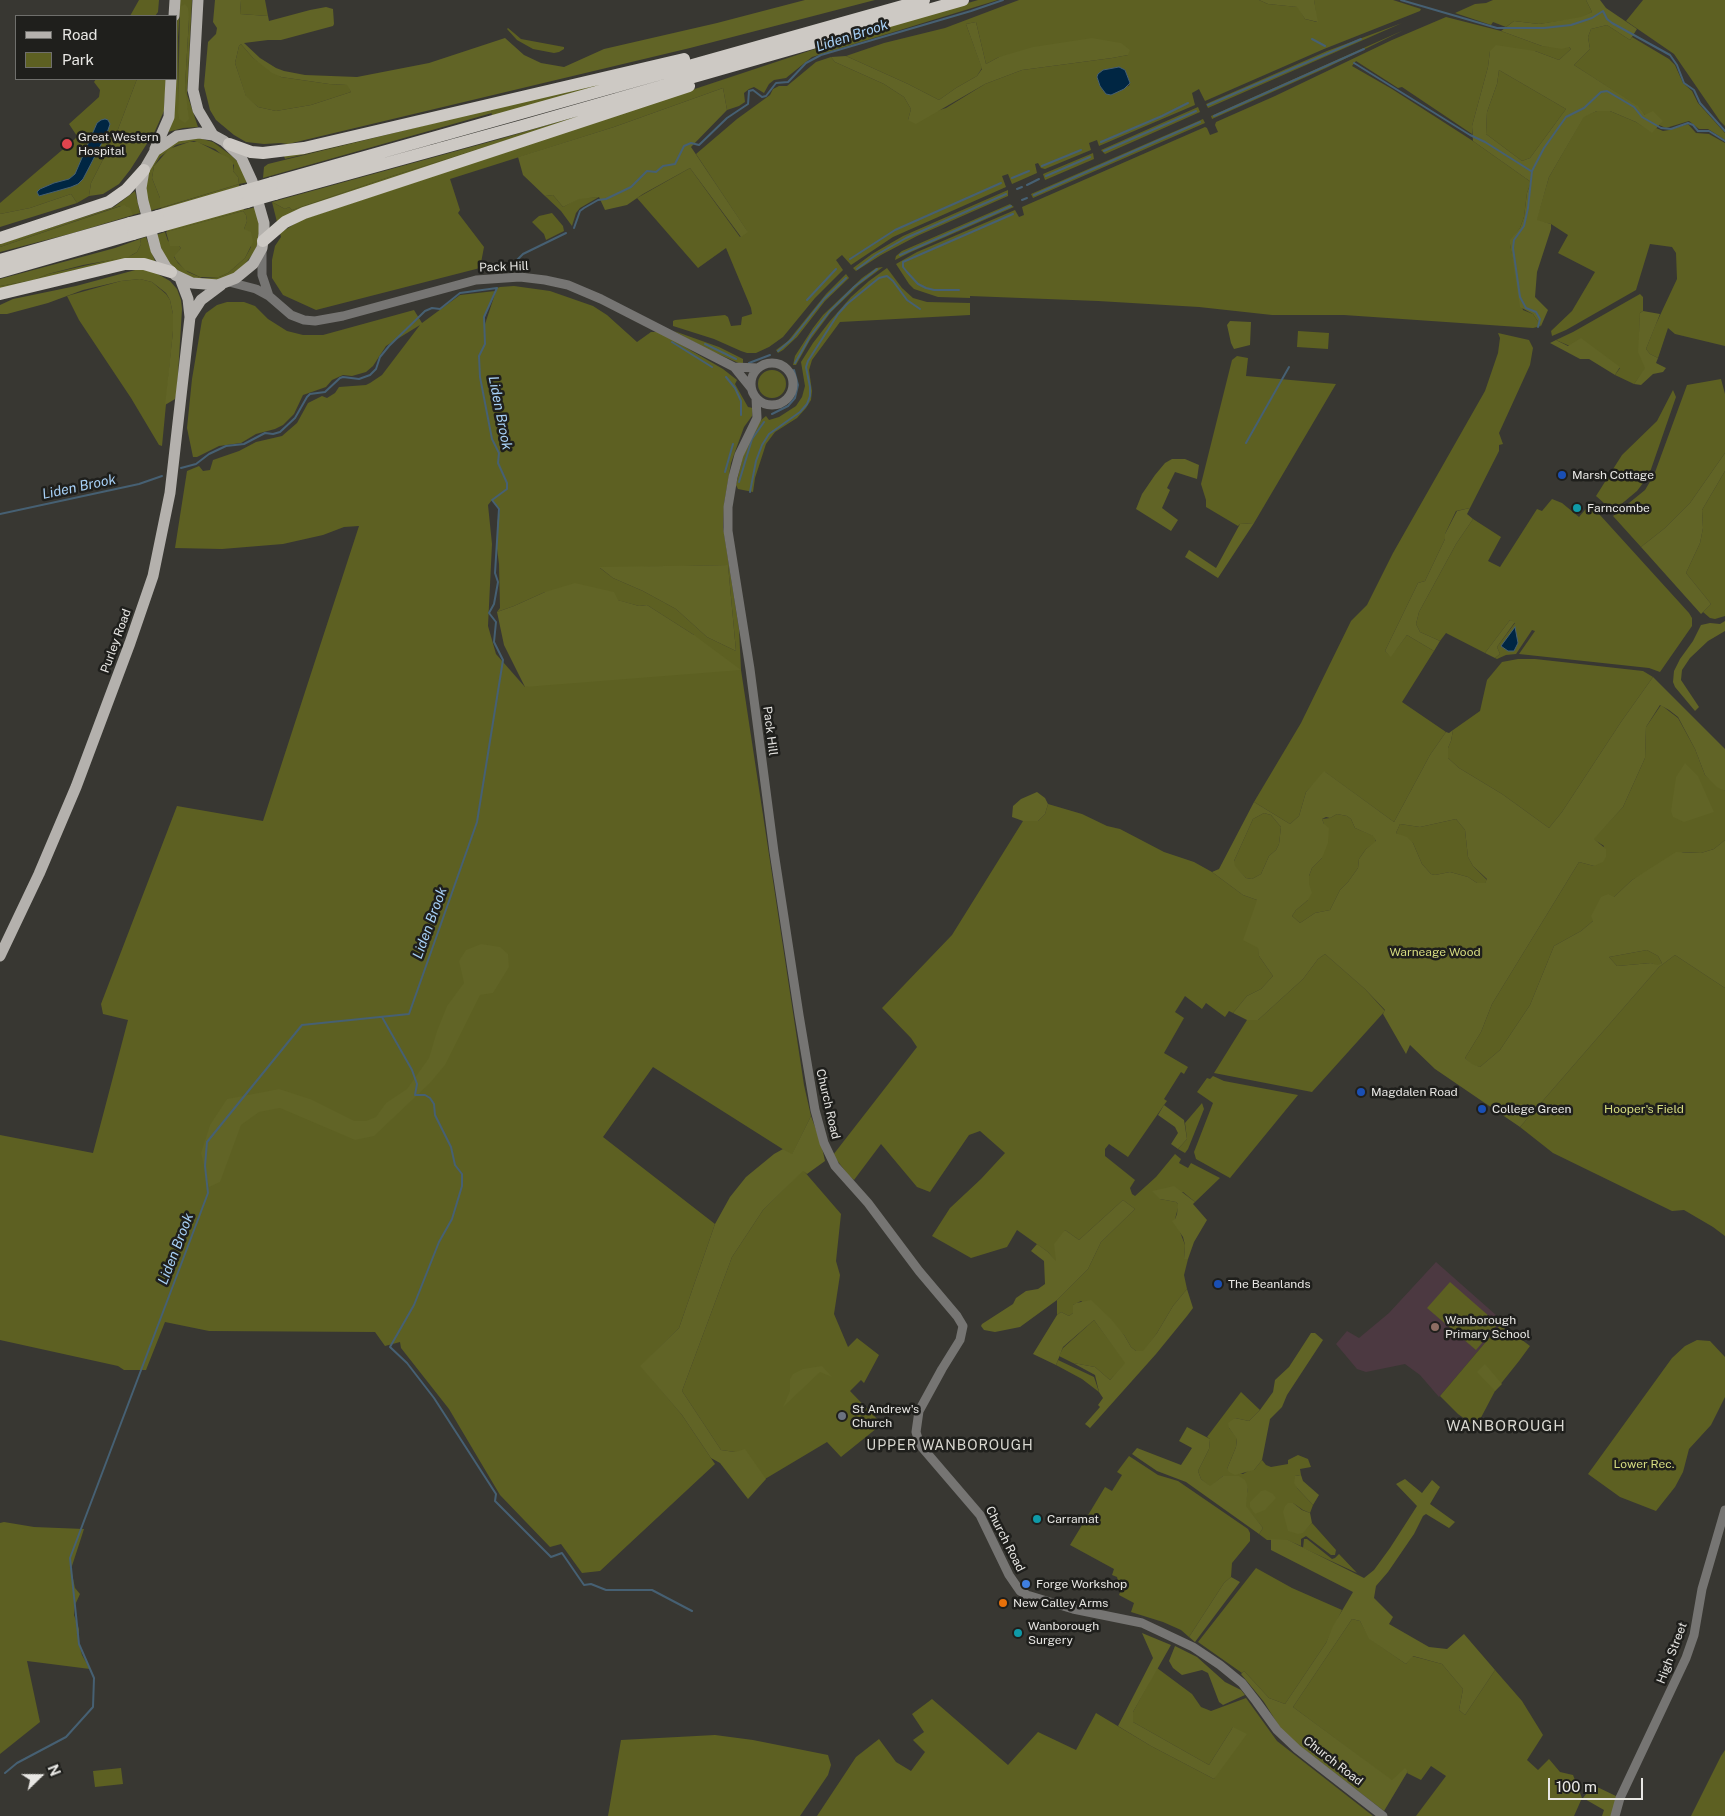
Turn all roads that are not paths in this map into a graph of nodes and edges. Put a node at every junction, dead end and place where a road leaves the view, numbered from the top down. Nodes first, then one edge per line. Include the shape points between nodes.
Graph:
1 (175, 0) edge
2 (198, 0) edge
3 (924, 0) edge
4 (963, 0) edge
5 (174, 15) edge
6 (773, 48) junction
7 (171, 80) edge
8 (213, 135) junction
9 (229, 144) junction
10 (155, 151) junction
11 (144, 170) junction
12 (132, 229) junction
13 (0, 238) edge
14 (262, 244) junction
15 (0, 260) edge
16 (0, 272) edge
17 (176, 275) junction
18 (226, 283) junction
19 (0, 294) edge
20 (269, 296) junction
21 (190, 317) junction
22 (734, 367) junction
23 (758, 368) junction
24 (751, 388) junction
25 (756, 398) junction
26 (776, 405) junction
27 (756, 418) junction
28 (0, 956) edge
29 (804, 1050) joint
30 (1725, 1510) edge
31 (1383, 1816) edge
32 (1615, 1816) edge

1 - 5 main road
2 - 8 main road via 193,90 198,110
3 - 6 highway
4 - 6 highway
6 - 9 highway via 719,51 304,148 263,153
6 - 12 highway, bridge via 490,123
6 - 14 highway via 651,99 311,211 286,222
7 - 10 main road via 169,117
8 - 9 main road
8 - 10 main road via 180,135
9 - 14 main road via 244,161 252,180 264,223
10 - 11 main road
11 - 13 highway via 126,190 109,202
11 - 17 main road via 142,195 151,236 161,260
12 - 15 highway
12 - 16 highway
14 - 18 main road via 250,268
14 - 20 street via 263,276
17 - 18 main road via 198,284
17 - 19 highway via 144,264 125,264
17 - 21 main road, Purley Road via 188,299
18 - 20 street, Pack Hill via 250,287
18 - 21 main road via 201,300
20 - 22 street, Pack Hill via 291,315 320,321 476,280 516,277 545,280 568,285 601,299
21 - 28 main road, Purley Road via 170,493 153,576 76,787
22 - 23 street, Pack Hill
22 - 24 street, Pack Hill
23 - 24 street via 752,377
23 - 26 street via 776,363 791,376 790,394
24 - 25 street
25 - 26 street via 764,404
25 - 27 street, Pack Hill
26 - 27 street
27 - 29 street, Pack Hill via 735,468 728,531
29 - 31 street, Church Road via 819,1126 831,1161 868,1203 963,1326 960,1340 919,1411 916,1432 922,1448 980,1515 1014,1584 1027,1595 1142,1623 1193,1647 1242,1683 1277,1730 1297,1750
30 - 32 street, High Street via 1686,1658 1620,1798

